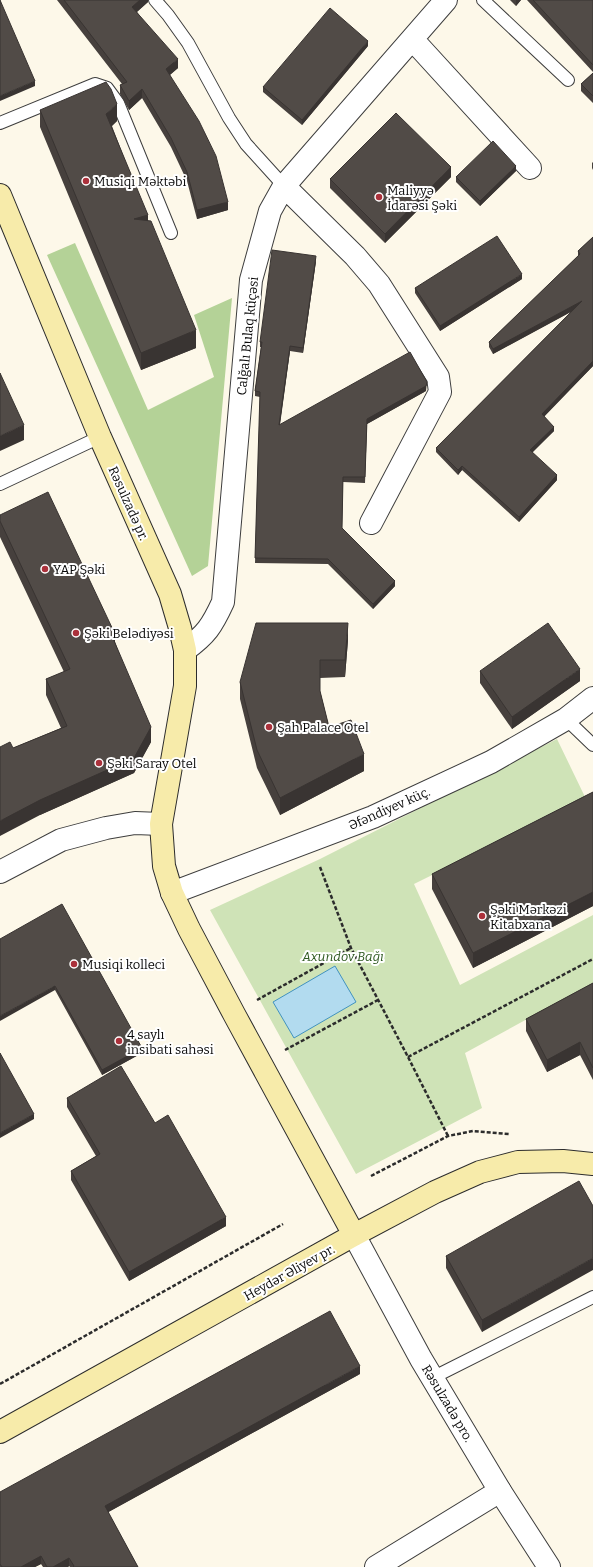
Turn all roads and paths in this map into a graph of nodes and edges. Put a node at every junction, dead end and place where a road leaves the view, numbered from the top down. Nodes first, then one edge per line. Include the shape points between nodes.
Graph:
1 (155, 0) edge
2 (446, 0) edge
3 (483, 0) edge
4 (412, 40) junction
5 (568, 80) dead end
6 (0, 123) edge
7 (530, 168) dead end
8 (284, 186) junction
9 (0, 195) edge
10 (171, 233) dead end
11 (100, 437) junction
12 (0, 484) edge
13 (370, 523) dead end
14 (185, 650) junction
15 (593, 698) edge
16 (566, 718) junction
17 (593, 745) edge
18 (161, 824) junction
19 (310, 840) junction
20 (0, 872) edge
21 (172, 893) junction
22 (351, 948) junction
23 (593, 959) edge
24 (378, 1000) junction
25 (234, 1014) junction
26 (408, 1056) junction
27 (261, 1063) junction
28 (448, 1136) dead end
29 (593, 1164) edge
30 (283, 1224) dead end
31 (354, 1235) junction
32 (593, 1297) edge
33 (432, 1378) junction
34 (0, 1384) edge
35 (0, 1432) edge
36 (500, 1491) junction
37 (376, 1567) edge
38 (549, 1567) edge

1 - 8 lane via 188,43 246,144
2 - 4 street, Calğalı Bulaq küçəsi
3 - 5 lane
4 - 7 street
4 - 8 street, Calğalı Bulaq küçəsi
6 - 10 lane via 95,84 107,88 118,103
8 - 13 street via 355,256 379,284 438,377 440,392
8 - 14 street, Calğalı Bulaq küçəsi via 270,211 251,280 223,602 213,623 201,638
9 - 11 main road, Rəsulzadə pr.
11 - 12 lane
11 - 14 main road, Rəsulzadə pr. via 170,594
14 - 18 main road, Rəsulzadə pr. via 185,686
15 - 16 street, Əfəndiyev küç.
16 - 17 lane
16 - 19 street, Əfəndiyev küç. via 484,765 374,816
18 - 20 street via 135,822 61,840
18 - 21 main road, Rəsulzadə pr. via 164,866
19 - 21 street, Əfəndiyev küç.
19 - 22 path
21 - 25 main road, Rəsulzadə pr.
22 - 24 path
22 - 25 path
23 - 26 path
24 - 26 path
24 - 27 path
25 - 27 main road, Rəsulzadə pr.
26 - 28 path
27 - 31 main road, Rəsulzadə pr.
29 - 31 main road, Heydər Əliyev pr. via 563,1161 518,1162 480,1172 435,1192
30 - 34 path
31 - 33 street, Rəsulzadə pro.
31 - 35 main road, Heydər Əliyev pr.
32 - 33 lane
33 - 36 street, Rəsulzadə pro.
36 - 37 street
36 - 38 street, Rəsulzadə pro.

